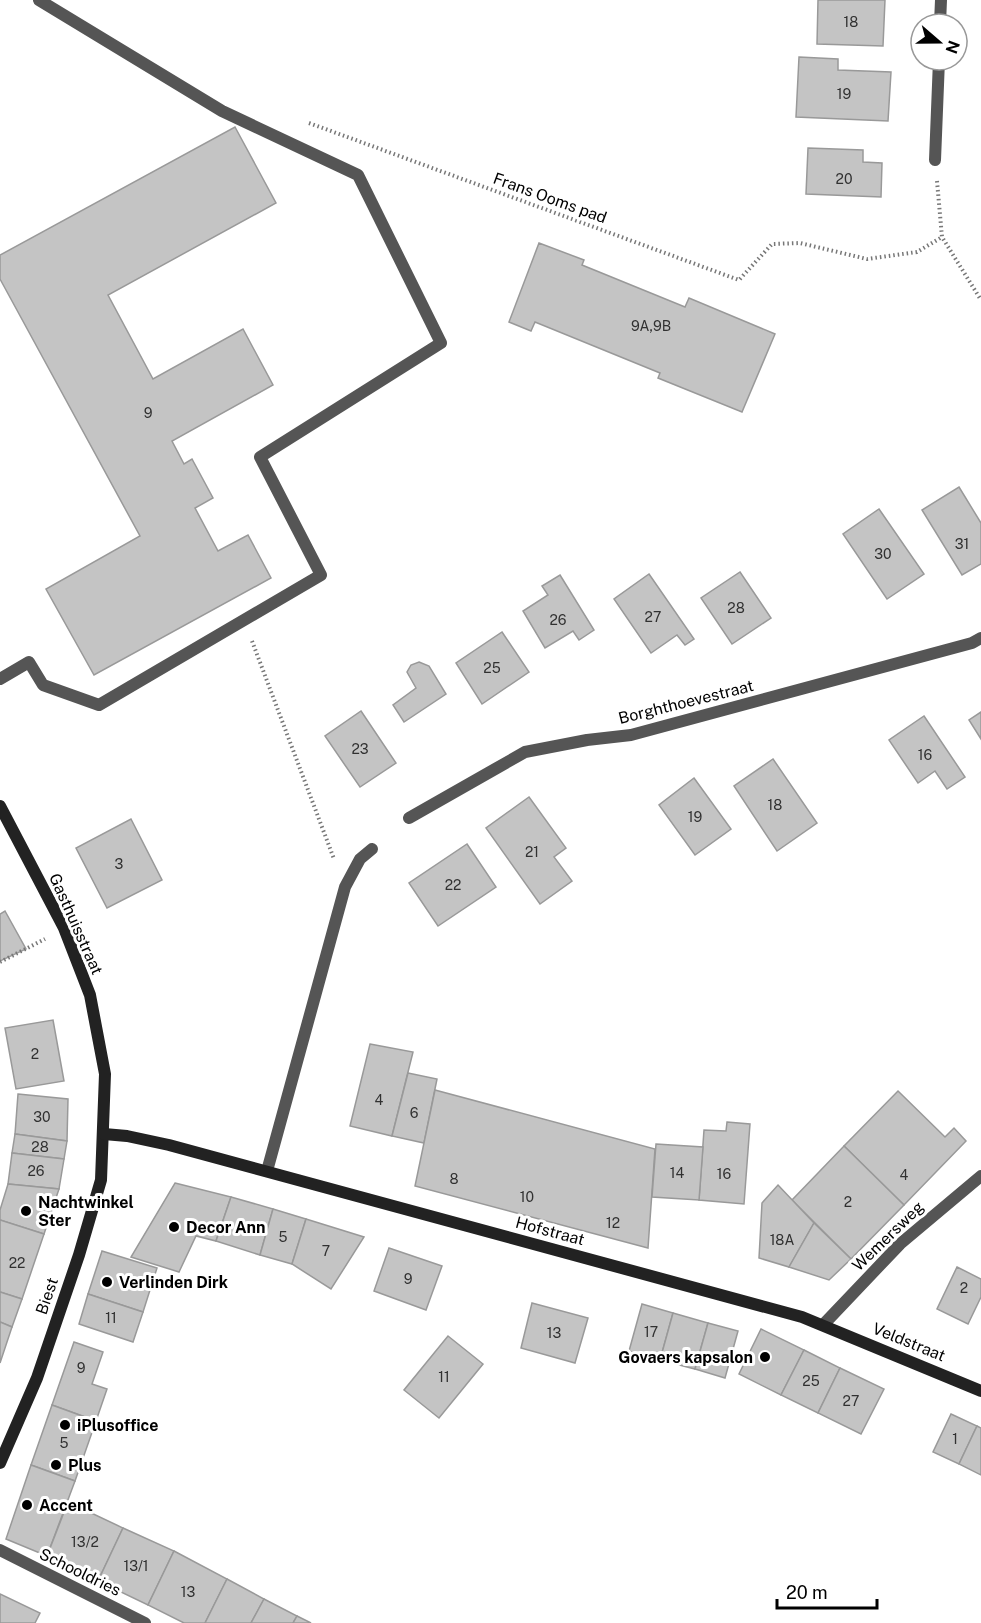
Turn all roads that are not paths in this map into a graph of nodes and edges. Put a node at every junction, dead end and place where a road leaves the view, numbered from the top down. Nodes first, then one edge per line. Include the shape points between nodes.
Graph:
1 (39, 0) edge
2 (939, 72) edge
3 (935, 160) road end
4 (981, 638) edge
5 (0, 679) edge
6 (0, 806) edge
7 (409, 818) dead end
8 (372, 849) dead end
9 (104, 1134) junction
10 (267, 1171) junction
11 (981, 1176) edge
12 (824, 1325) junction
13 (981, 1391) edge
14 (0, 1463) edge
15 (0, 1551) edge
16 (145, 1623) edge

1 - 5 street via 222,111 358,175 441,343 260,457 321,575 99,705 43,686 28,662
2 - 3 street
4 - 7 street, Borghthoevestraat via 631,735 525,752
6 - 9 street, Gasthuisstraat via 64,928 90,994 105,1074
8 - 10 street via 360,859 345,887
9 - 10 street, Hofstraat via 169,1145
9 - 14 street, Biest via 101,1180 79,1255 37,1378
10 - 12 street, Hofstraat
11 - 12 street, Wemersweg via 900,1244
12 - 13 street, Veldstraat
15 - 16 street, Schooldries

